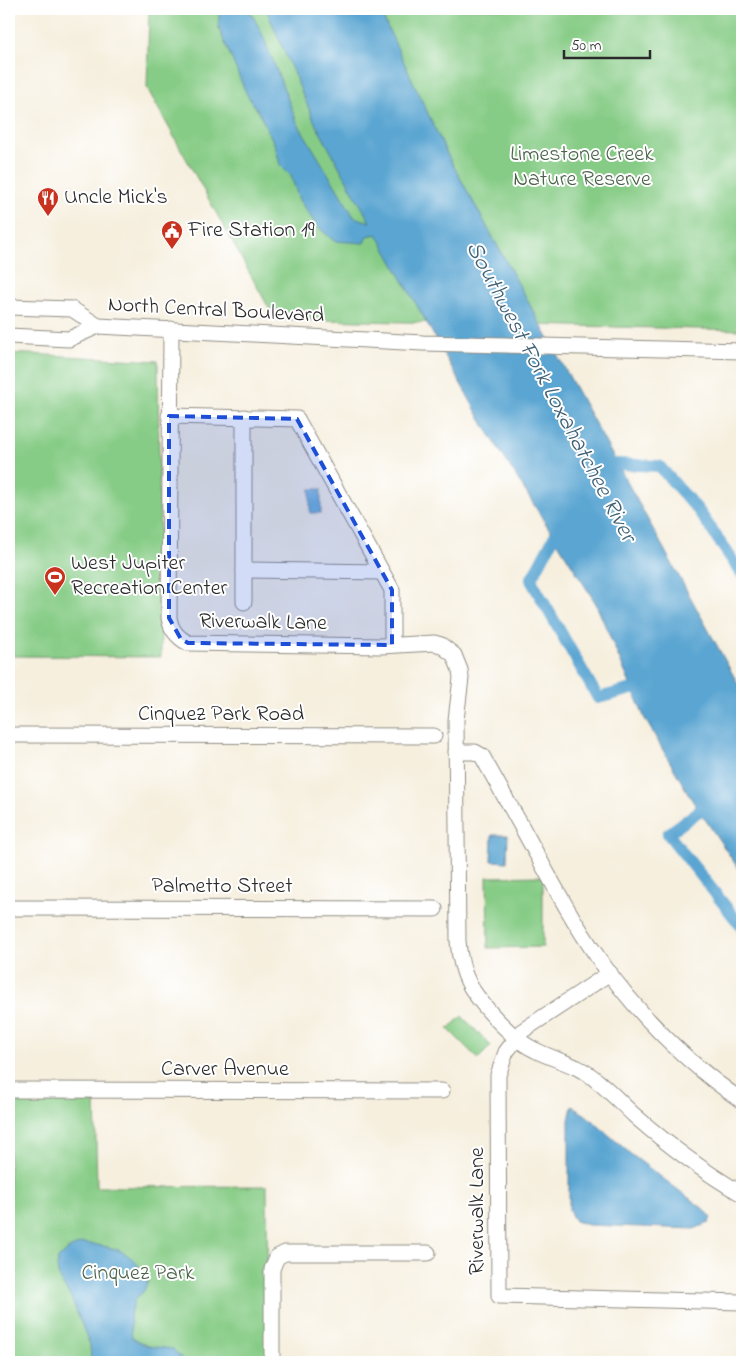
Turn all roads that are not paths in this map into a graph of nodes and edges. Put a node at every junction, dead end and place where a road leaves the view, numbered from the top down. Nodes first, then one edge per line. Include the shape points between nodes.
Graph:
1 (9, 307) edge
2 (98, 326) junction
3 (171, 330) junction
4 (9, 336) edge
5 (742, 351) edge
6 (169, 416) junction
7 (244, 417) junction
8 (244, 570) junction
9 (382, 572) junction
10 (244, 602) dead end
11 (392, 645) junction
12 (9, 736) edge
13 (434, 736) dead end
14 (456, 752) junction
15 (9, 908) edge
16 (435, 909) dead end
17 (610, 973) junction
18 (515, 1038) junction
19 (9, 1090) edge
20 (442, 1092) dead end
21 (742, 1100) edge
22 (741, 1189) edge
23 (428, 1253) dead end
24 (742, 1302) edge
25 (272, 1362) edge

1 - 2 street via 72,309
2 - 3 street, North Central Boulevard
2 - 4 street, North Central Boulevard via 69,339
3 - 5 street, North Central Boulevard via 423,343
3 - 6 street, Riverwalk Lane
6 - 7 street
6 - 11 street, Riverwalk Lane via 169,618 175,634 188,643
7 - 8 street, Riverwalk Lane
7 - 9 street via 297,418
8 - 9 street
8 - 10 street, Riverwalk Lane
9 - 11 street via 392,590
11 - 14 street, Riverwalk Lane via 434,643 454,655 460,670
12 - 13 street, Cinquez Park Road
14 - 17 street via 475,752 482,756 579,928
14 - 18 street, Riverwalk Lane via 459,957 463,972 479,1000
15 - 16 street, Palmetto Street
17 - 18 street, Riverwalk Lane
17 - 21 street via 662,1033 708,1075
18 - 22 street, Riverwalk Lane via 537,1052 582,1069 668,1144 702,1169
18 - 24 street, Riverwalk Lane via 498,1075 500,1296
19 - 20 street, Carver Avenue
23 - 25 street via 285,1252 277,1257 272,1269

